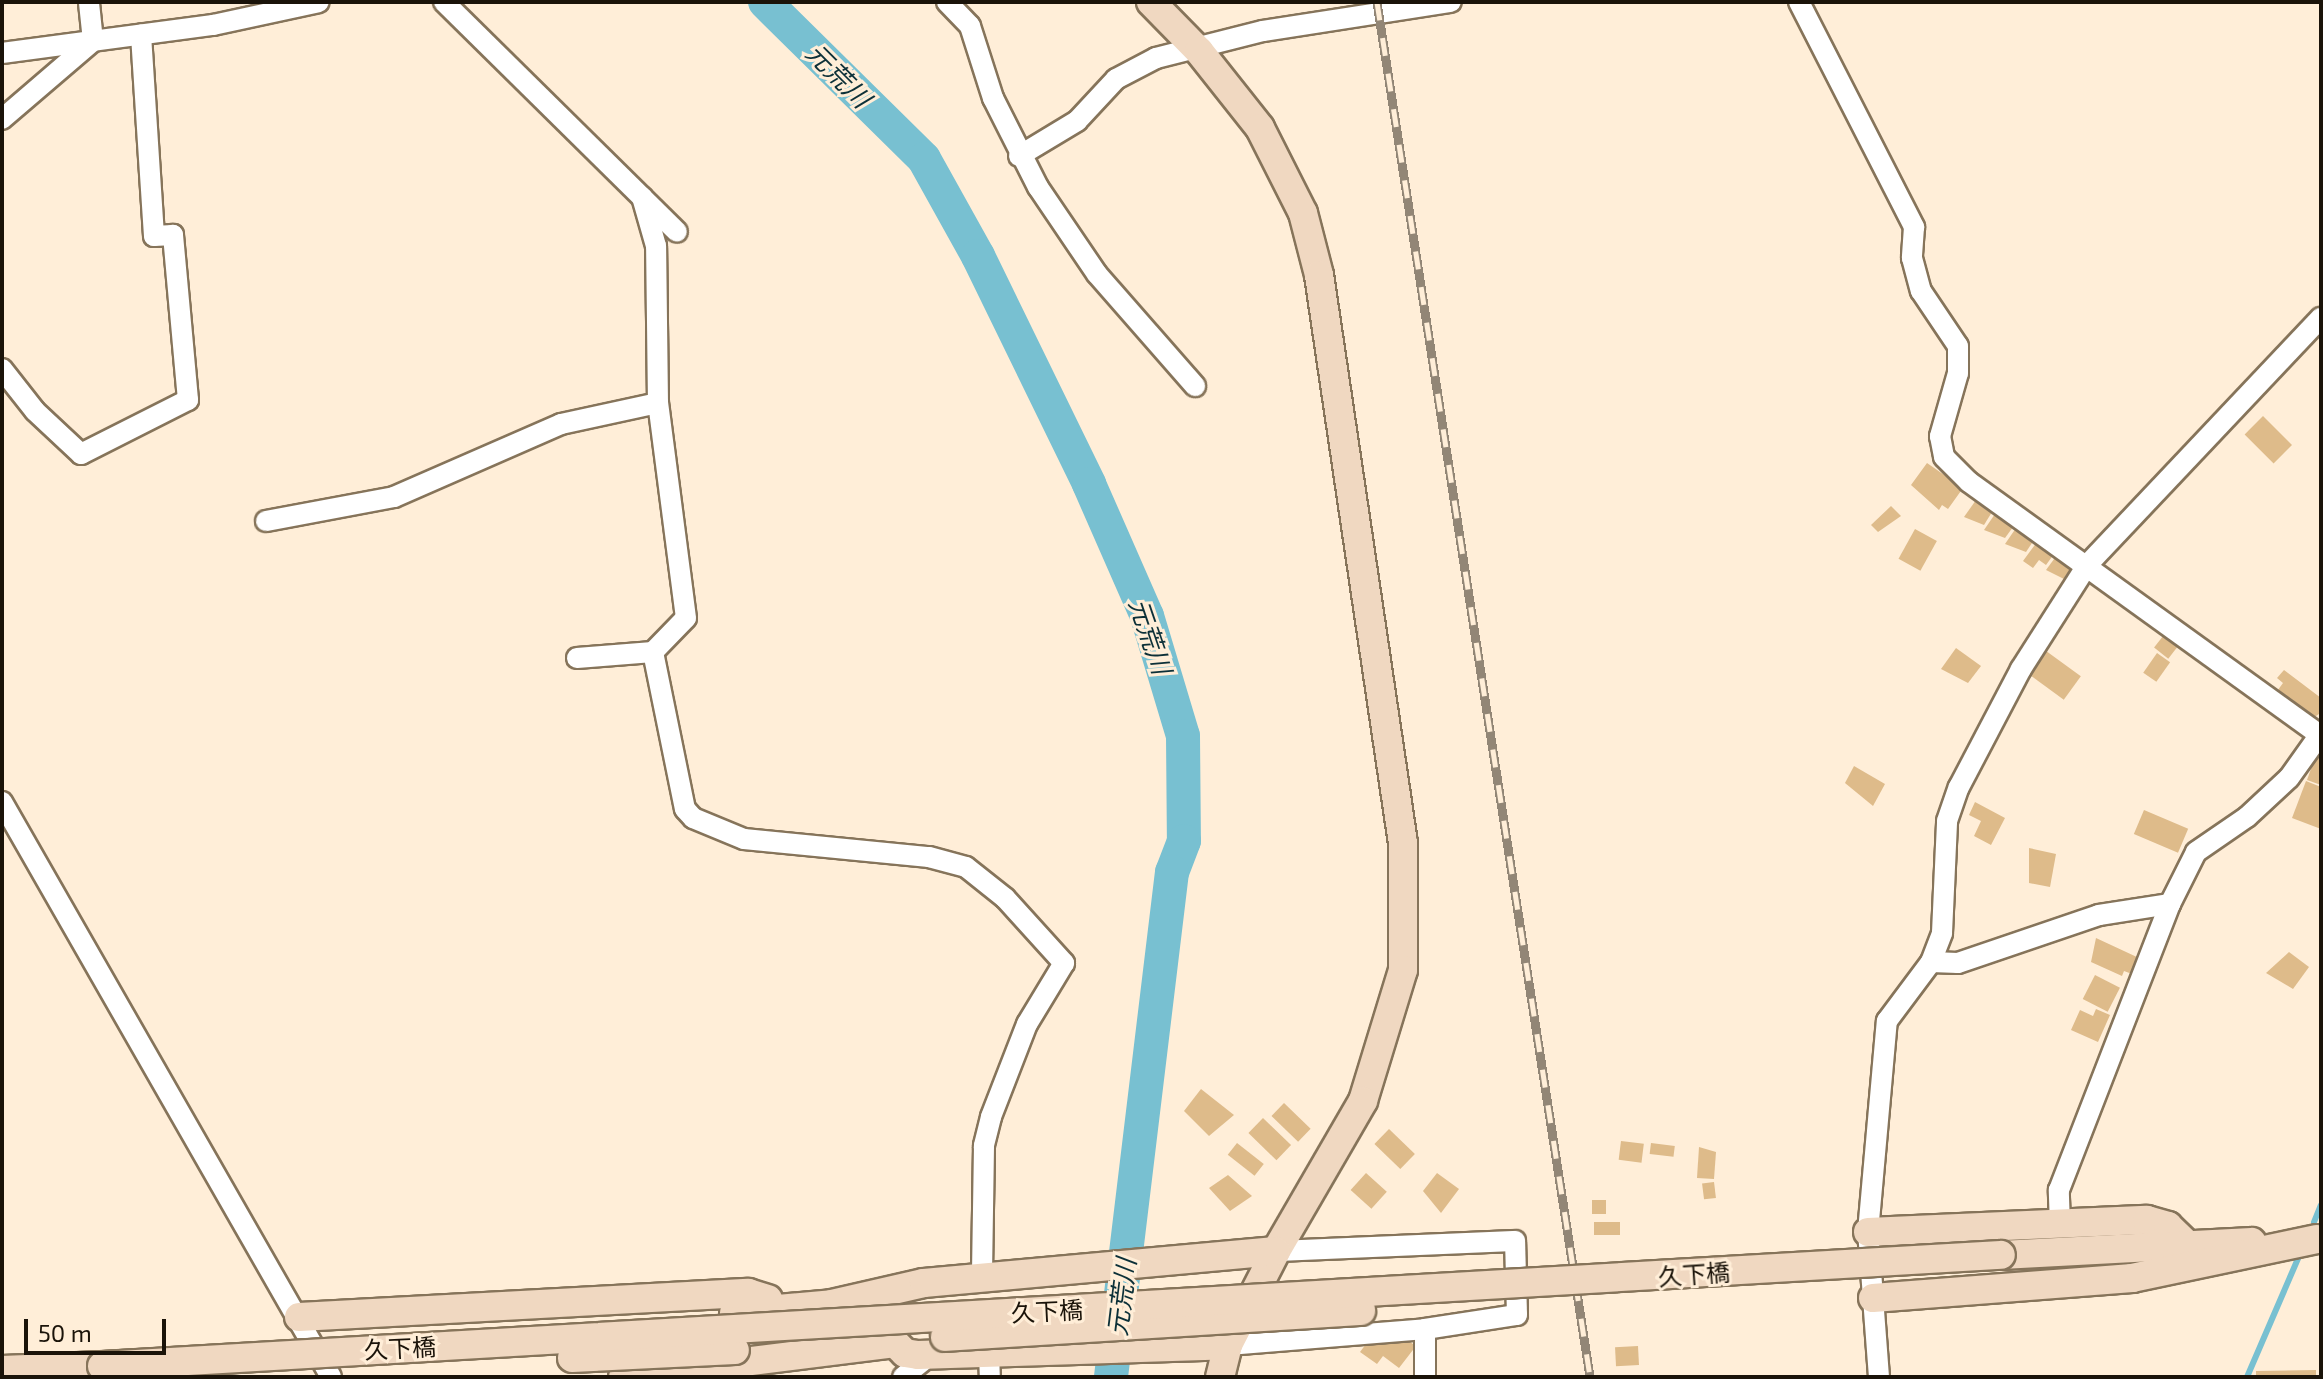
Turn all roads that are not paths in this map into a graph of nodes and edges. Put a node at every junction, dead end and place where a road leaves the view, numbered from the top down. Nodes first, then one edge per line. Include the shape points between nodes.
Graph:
1 (89, 2) edge
2 (319, 2) edge
3 (444, 2) edge
4 (947, 2) edge
5 (1151, 2) edge
6 (1451, 2) edge
7 (1799, 2) edge
8 (141, 34) junction
9 (93, 41) junction
10 (1199, 51) junction
11 (2, 53) edge
12 (2, 119) edge
13 (1019, 156) junction
14 (642, 197) junction
15 (677, 232) dead end
16 (2321, 318) edge
17 (2, 369) edge
18 (1195, 386) dead end
19 (658, 403) junction
20 (266, 521) dead end
21 (2088, 564) junction
22 (653, 652) junction
23 (577, 658) dead end
24 (2320, 736) edge
25 (2, 802) edge
26 (2170, 904) junction
27 (1931, 962) junction
28 (2060, 1226) junction
29 (1868, 1232) junction
30 (2319, 1238) edge
31 (2188, 1245) junction
32 (1276, 1251) junction
33 (982, 1279) junction
34 (1611, 1279) junction
35 (869, 1297) junction
36 (1873, 1298) junction
37 (783, 1310) junction
38 (299, 1317) junction
39 (1425, 1329) junction
40 (1228, 1345) junction
41 (938, 1346) junction
42 (808, 1353) junction
43 (989, 1365) edge
44 (102, 1366) junction
45 (2, 1370) edge
46 (331, 1377) edge
47 (623, 1377) edge
48 (903, 1377) edge
49 (1220, 1377) edge
50 (1425, 1377) edge
51 (1879, 1377) edge

1 - 9 street
2 - 8 street
3 - 14 street
4 - 13 street via 970,26
5 - 10 main road
6 - 10 street via 1263,31
7 - 21 street via 1914,227 1912,258 1921,291 1958,346 1958,373 1940,436 1944,457 1969,482
8 - 9 street
8 - 17 street via 154,236 173,235 188,400 81,454 35,411
9 - 11 street
9 - 12 street
10 - 13 street via 1156,58 1116,79 1077,121
10 - 32 main road via 1260,128 1287,177 1303,213 1319,275 1403,843 1403,970 1367,1086
13 - 18 street via 1097,274
14 - 15 street
14 - 19 street via 656,246
16 - 21 street
19 - 20 street via 561,424 394,497
19 - 22 street via 686,618
21 - 24 street
21 - 27 street via 2021,669 1959,787 1947,821 1942,933
22 - 23 street
22 - 33 street via 685,809 693,818 744,839 929,857 966,867 1005,898 1064,963 1027,1024 991,1117 984,1146
24 - 26 street via 2289,778 2247,817 2196,852
25 - 38 street
26 - 27 street via 2099,915 1958,963
26 - 28 street via 2059,1190
27 - 29 street via 1887,1021
28 - 29 main road
28 - 31 main road via 2159,1221
29 - 36 street
30 - 31 main road, 久下橋
30 - 36 main road via 2132,1278
31 - 34 main road, 久下橋, bridge
32 - 33 main road
32 - 39 street via 1515,1241 1517,1315
32 - 40 main road
33 - 35 main road via 924,1283
34 - 35 main road, bridge via 1345,1278 945,1299
34 - 41 main road, bridge via 1306,1317
34 - 44 main road, 久下橋, bridge
35 - 37 main road
36 - 51 street
37 - 38 main road via 748,1293
37 - 44 main road, bridge via 361,1332
38 - 46 street
39 - 40 street
39 - 50 street
40 - 43 main road
40 - 49 main road
41 - 42 main road via 895,1343
41 - 43 main road
41 - 48 street
42 - 44 main road, bridge via 735,1350 254,1373
42 - 47 main road
44 - 45 main road, 久下橋

